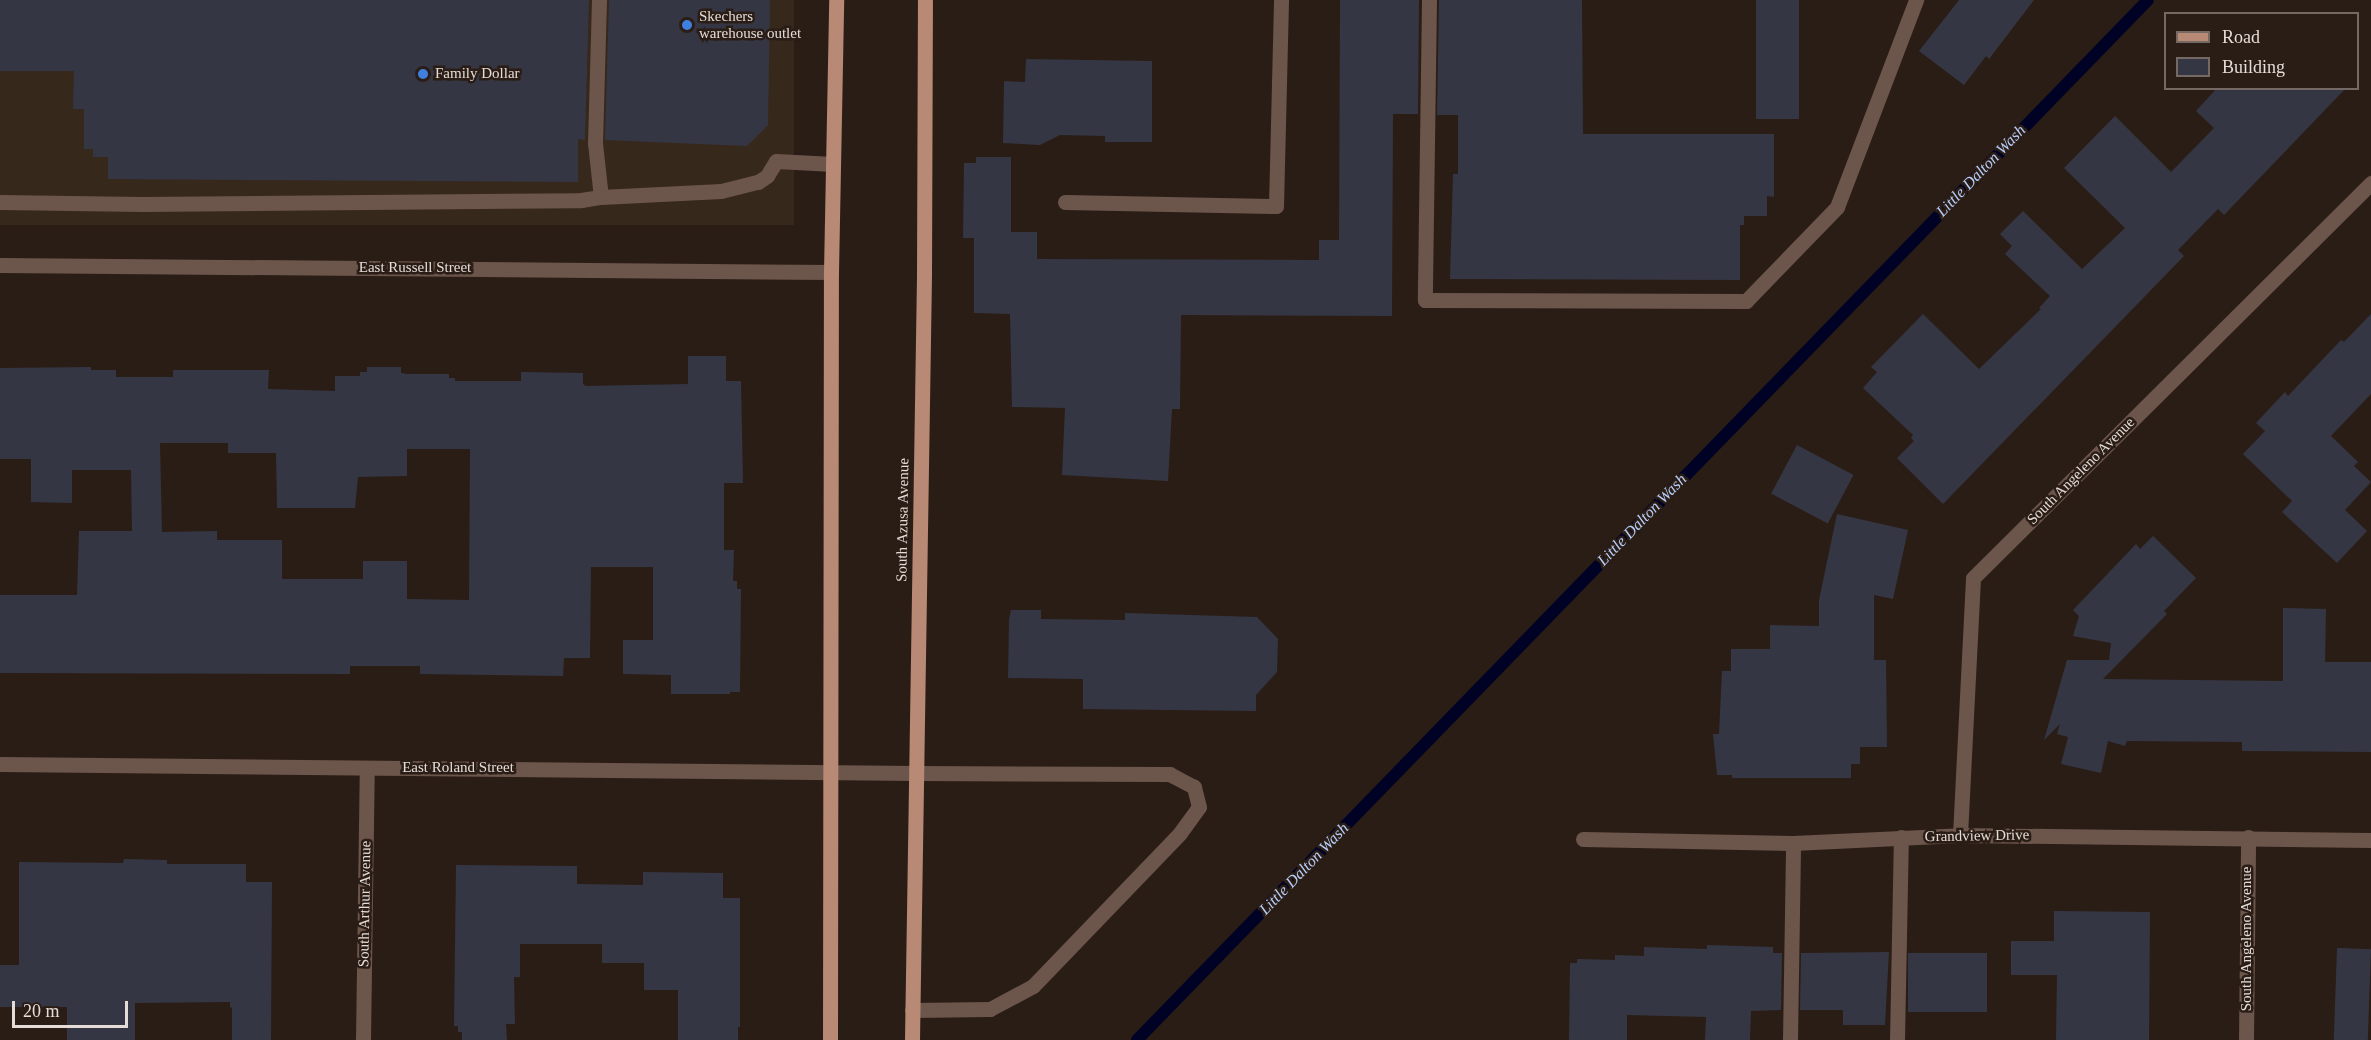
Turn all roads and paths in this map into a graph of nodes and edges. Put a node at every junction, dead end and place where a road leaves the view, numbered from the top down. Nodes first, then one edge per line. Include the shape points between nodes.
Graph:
1 (599, 0) edge
2 (836, 0) edge
3 (925, 0) edge
4 (1281, 0) edge
5 (1429, 0) edge
6 (1916, 0) edge
7 (833, 164) junction
8 (2371, 183) edge
9 (602, 196) junction
10 (0, 202) edge
11 (1065, 202) dead end
12 (0, 265) edge
13 (831, 272) junction
14 (0, 764) edge
15 (367, 768) junction
16 (831, 771) junction
17 (917, 773) junction
18 (1960, 835) junction
19 (1901, 837) junction
20 (2248, 837) junction
21 (1583, 839) dead end
22 (2371, 840) edge
23 (1793, 843) junction
24 (912, 1010) junction
25 (363, 1040) edge
26 (830, 1040) edge
27 (912, 1040) edge
28 (1790, 1040) edge
29 (1897, 1040) edge
30 (2246, 1040) edge

1 - 9 street via 595,143
2 - 7 main road
3 - 17 main road, South Azusa Avenue
4 - 11 street via 1276,206
5 - 6 street via 1425,300 1686,301 1746,301 1837,207
7 - 9 street via 776,161 758,182 721,191
7 - 13 main road
8 - 18 street, South Angeleno Avenue via 1973,578
9 - 10 street via 581,200
12 - 13 street, East Russell Street
13 - 16 main road
14 - 15 street, East Roland Street
15 - 16 street, East Roland Street
15 - 25 street, South Arthur Avenue
16 - 17 street, East Roland Street
16 - 26 main road
17 - 24 main road, South Azusa Avenue
17 - 24 street, East Roland Street via 1170,774 1194,787 1198,807 1180,833 1033,986 990,1009
18 - 19 street, Grandview Drive
18 - 20 street, Grandview Drive
19 - 23 street, Grandview Drive
19 - 29 street
20 - 22 street, Grandview Drive
20 - 30 street, South Angeleno Avenue
21 - 23 street, Grandview Drive
23 - 28 street
24 - 27 main road, South Azusa Avenue

